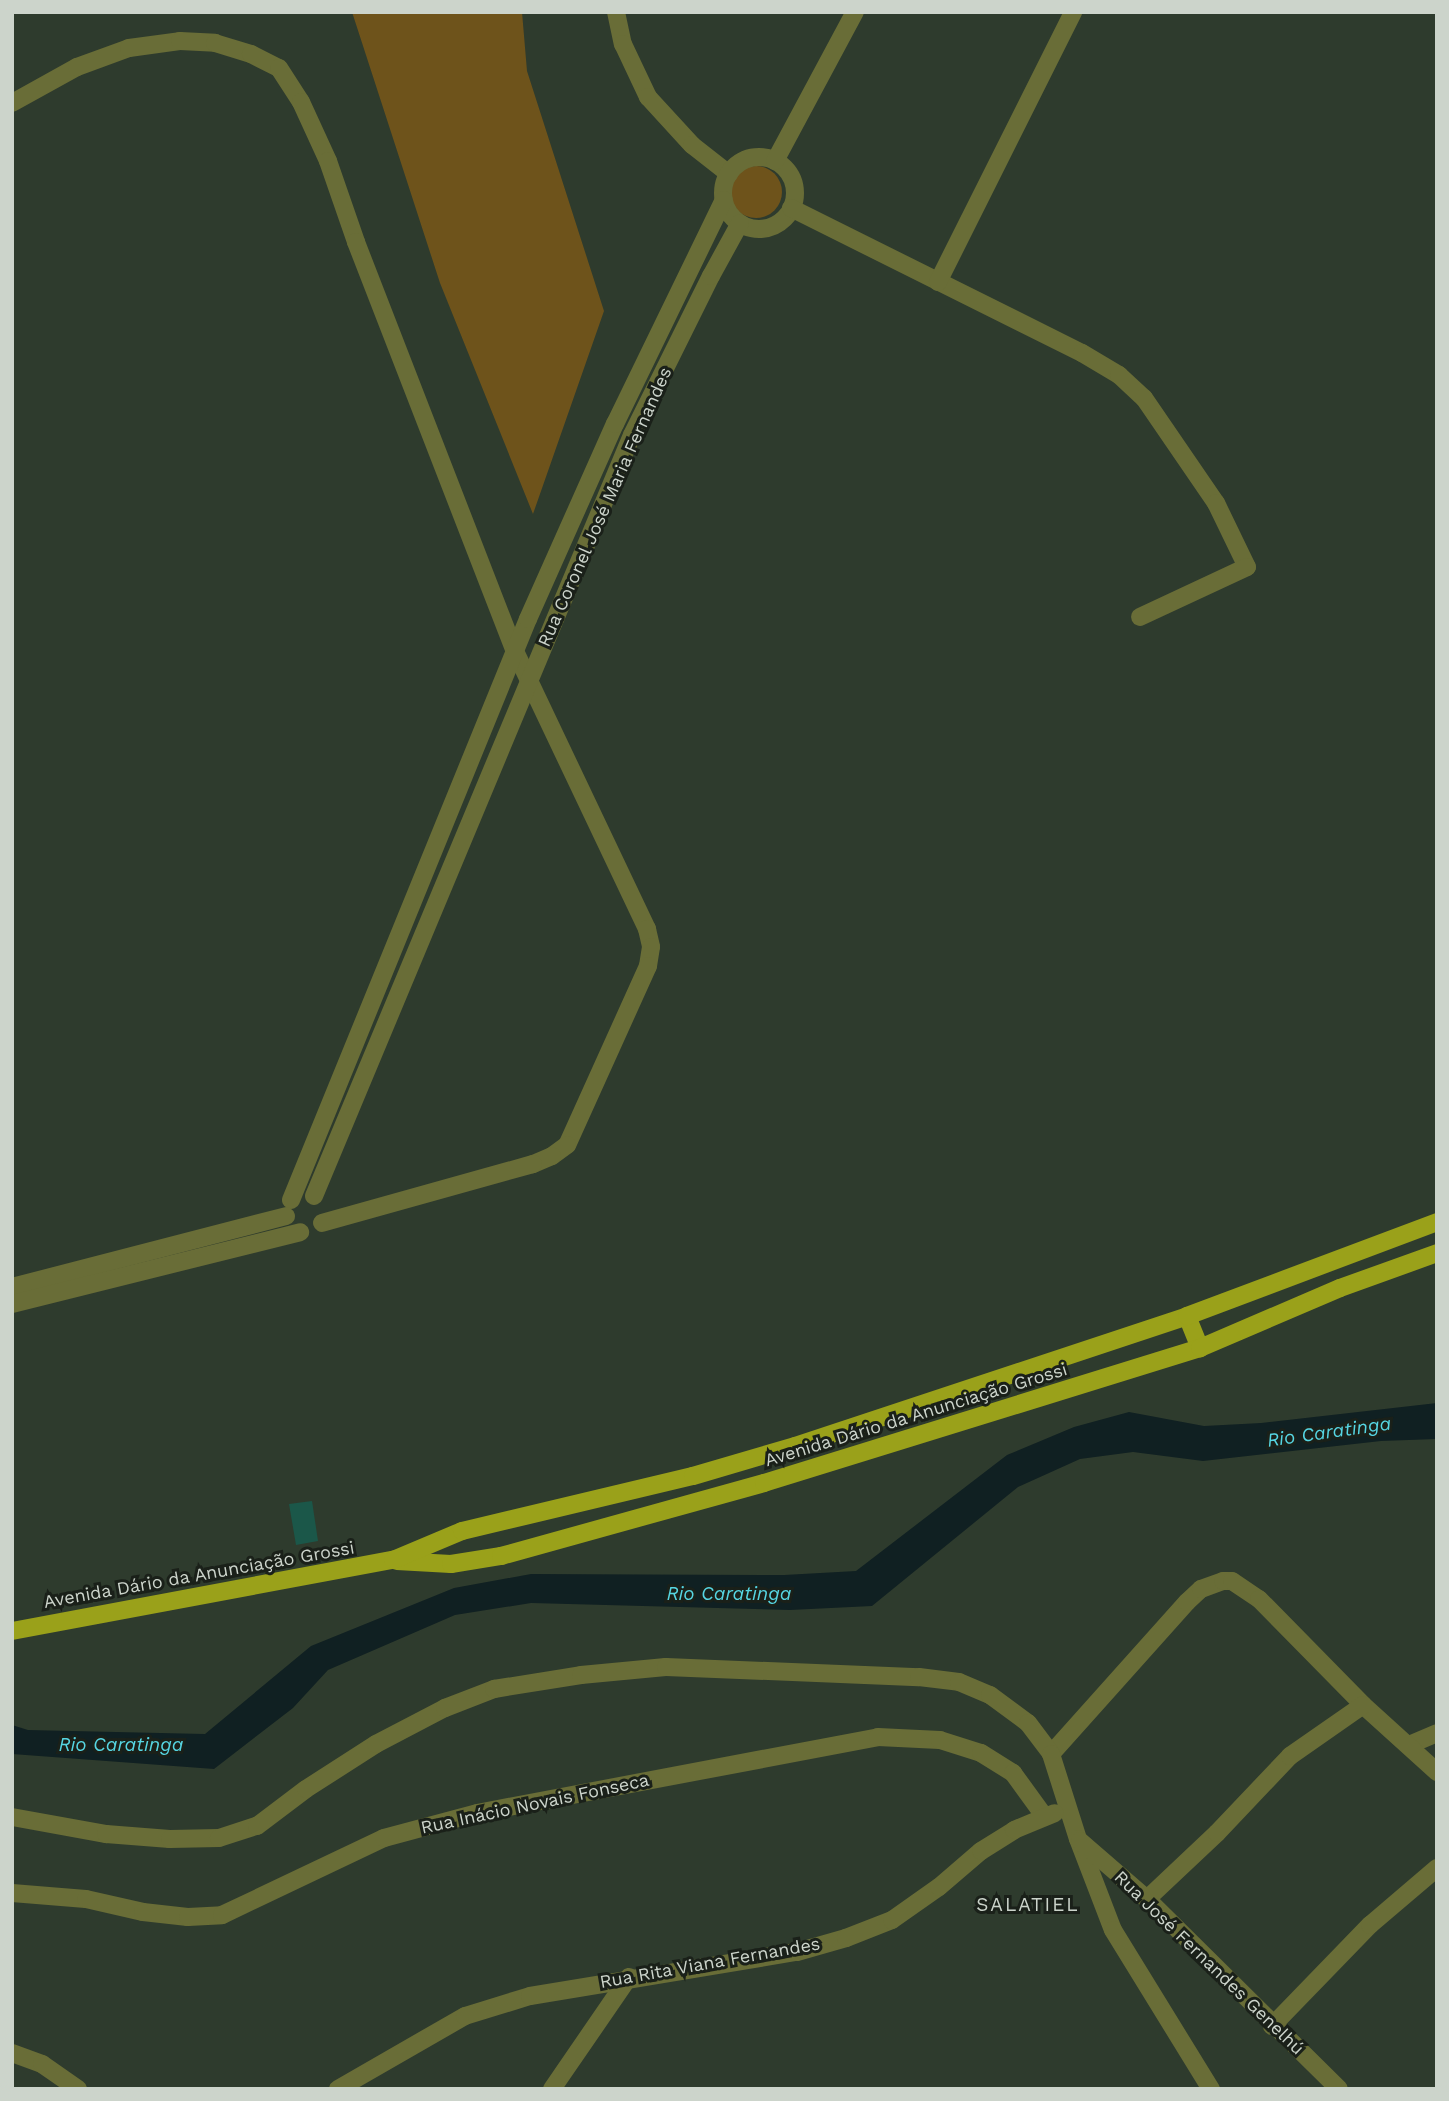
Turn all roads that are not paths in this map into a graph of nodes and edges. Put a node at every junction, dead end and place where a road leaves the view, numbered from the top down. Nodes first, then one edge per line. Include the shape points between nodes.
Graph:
1 (616, 12) edge
2 (855, 12) edge
3 (1073, 12) edge
4 (12, 103) edge
5 (775, 161) junction
6 (729, 174) junction
7 (724, 200) junction
8 (791, 208) junction
9 (740, 223) junction
10 (937, 282) junction
11 (1140, 617) dead end
12 (528, 619) junction
13 (547, 639) junction
14 (515, 651) junction
15 (530, 680) junction
16 (314, 1196) junction
17 (288, 1208) junction
18 (1437, 1222) edge
19 (322, 1223) junction
20 (300, 1232) junction
21 (1437, 1253) edge
22 (12, 1287) edge
23 (12, 1304) edge
24 (1187, 1316) junction
25 (1200, 1348) junction
26 (393, 1560) junction
27 (12, 1631) edge
28 (1363, 1705) junction
29 (1437, 1733) edge
30 (1409, 1745) junction
31 (1051, 1754) junction
32 (1437, 1772) edge
33 (1068, 1807) junction
34 (12, 1817) edge
35 (1045, 1817) junction
36 (1078, 1839) junction
37 (1437, 1868) edge
38 (12, 1893) edge
39 (1147, 1899) junction
40 (628, 1977) junction
41 (1272, 2026) junction
42 (12, 2053) edge
43 (78, 2089) edge
44 (338, 2089) edge
45 (552, 2089) edge
46 (1211, 2089) edge
47 (1339, 2089) edge

1 - 6 street via 623,44 648,97 692,145
2 - 5 street
3 - 10 street
4 - 14 street via 77,67 129,48 180,41 227,47 279,68 301,102 328,161
5 - 6 street via 752,158
5 - 8 street via 792,179
6 - 7 street
7 - 9 street
7 - 12 street via 615,424
8 - 9 street via 768,228
8 - 10 street
9 - 13 street, Rua Coronel José Maria Fernandes via 632,435
10 - 11 street via 1119,374 1144,398 1216,503 1247,567
12 - 13 street via 537,619 544,626
12 - 14 street
13 - 15 street, Rua Coronel José Maria Fernandes
14 - 15 street
14 - 17 street
15 - 16 street, Rua Coronel José Maria Fernandes
15 - 19 street via 647,929 651,947 648,966 567,1145 552,1156
16 - 17 street via 301,1194
16 - 19 street via 323,1205
17 - 20 street via 290,1225
17 - 22 street
18 - 24 main road, Avenida Dário da Anunciação Grossi
19 - 20 street via 313,1231
20 - 23 street
21 - 25 main road, Avenida Dário da Anunciação Grossi via 1340,1287
24 - 25 main road
24 - 26 main road, Avenida Dário da Anunciação Grossi via 795,1446 693,1476 462,1531
25 - 26 main road, Avenida Dário da Anunciação Grossi via 622,1525 451,1564
26 - 27 main road, Avenida Dário da Anunciação Grossi
28 - 30 street
28 - 31 street via 1259,1599 1232,1581 1214,1582 1201,1589
28 - 39 street via 1290,1756
29 - 30 street
30 - 32 street
31 - 33 street
31 - 34 street via 1028,1723 990,1695 959,1682 666,1667 494,1689 376,1744 257,1826 219,1838 106,1834
33 - 35 street, Rua Rita Viana Fernandes
33 - 36 street
35 - 38 street, Rua Inácio Novais Fonseca via 1013,1773 981,1753 940,1740 878,1737 477,1812 384,1838 222,1915 188,1917 86,1899
35 - 40 street, Rua Rita Viana Fernandes via 981,1851 892,1920 846,1938 797,1952
36 - 39 street, Rua José Fernandes Genelhú
36 - 46 street via 1113,1930
37 - 41 street via 1370,1926
39 - 41 street, Rua José Fernandes Genelhú
40 - 44 street, Rua Rita Viana Fernandes via 530,1996 465,2016
40 - 45 street
41 - 47 street, Rua José Fernandes Genelhú
42 - 43 street via 42,2064

